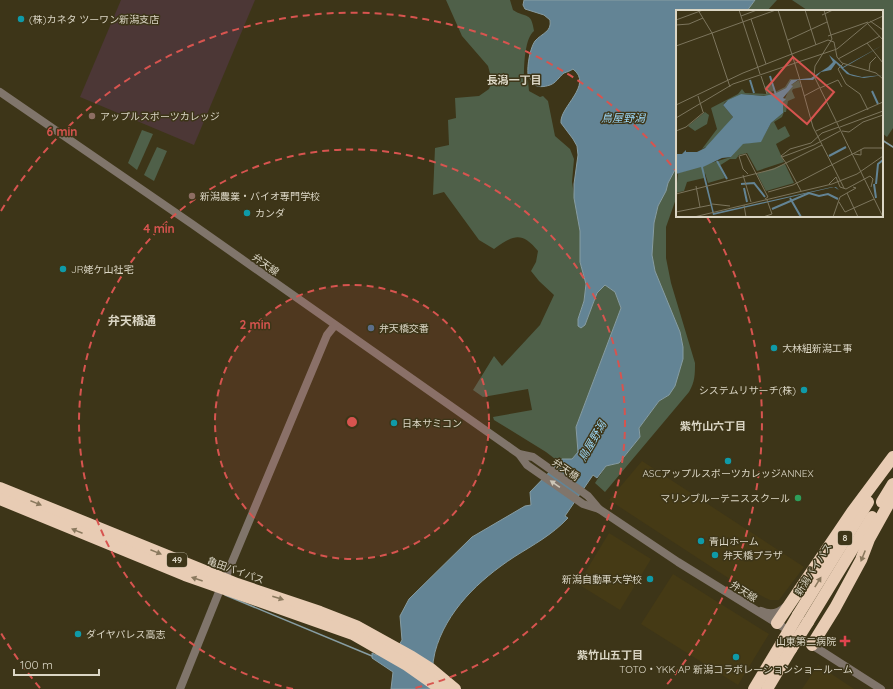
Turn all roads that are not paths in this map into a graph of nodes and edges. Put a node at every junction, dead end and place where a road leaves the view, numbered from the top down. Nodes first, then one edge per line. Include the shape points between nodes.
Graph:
1 (0, 92) edge
2 (335, 324) junction
3 (520, 454) junction
4 (893, 457) edge
5 (893, 461) edge
6 (893, 484) edge
7 (0, 488) edge
8 (893, 496) edge
9 (0, 499) edge
10 (599, 509) junction
11 (227, 574) dead end
12 (219, 594) dead end
13 (792, 601) junction
14 (749, 606) junction
15 (803, 619) junction
16 (777, 623) junction
17 (355, 630) junction
18 (812, 645) junction
19 (786, 647) junction
20 (444, 685) edge
21 (180, 689) edge
22 (458, 689) edge
23 (754, 689) edge
24 (767, 689) edge
25 (880, 689) edge

1 - 2 street, 弁天線
2 - 3 street, 弁天線
2 - 11 street via 327,335
3 - 10 street, 弁天橋 via 533,457 588,496
10 -> 3 street, 弁天橋 via 583,504 527,465
4 - 13 highway
15 -> 5 highway, 新潟バイパス / 8
6 - 15 highway, 新潟バイパス / 8
7 -> 17 highway, 亀田バイパス / 49 via 237,584 320,612
8 -> 18 highway via 835,608
17 -> 9 highway, 亀田バイパス / 49 via 185,575
10 - 14 street, 弁天線
12 - 21 street
13 - 14 street via 780,612 768,614
13 - 16 highway
14 - 16 street, 弁天線
15 - 19 highway, 新潟バイパス / 8, bridge
16 - 18 street, 弁天線
17 - 20 highway, 亀田バイパス / 49
18 - 25 street, 弁天線
19 - 23 highway, 新潟バイパス / 8
19 - 24 highway, 新潟バイパス / 8
20 - 22 highway, 亀田バイパス

